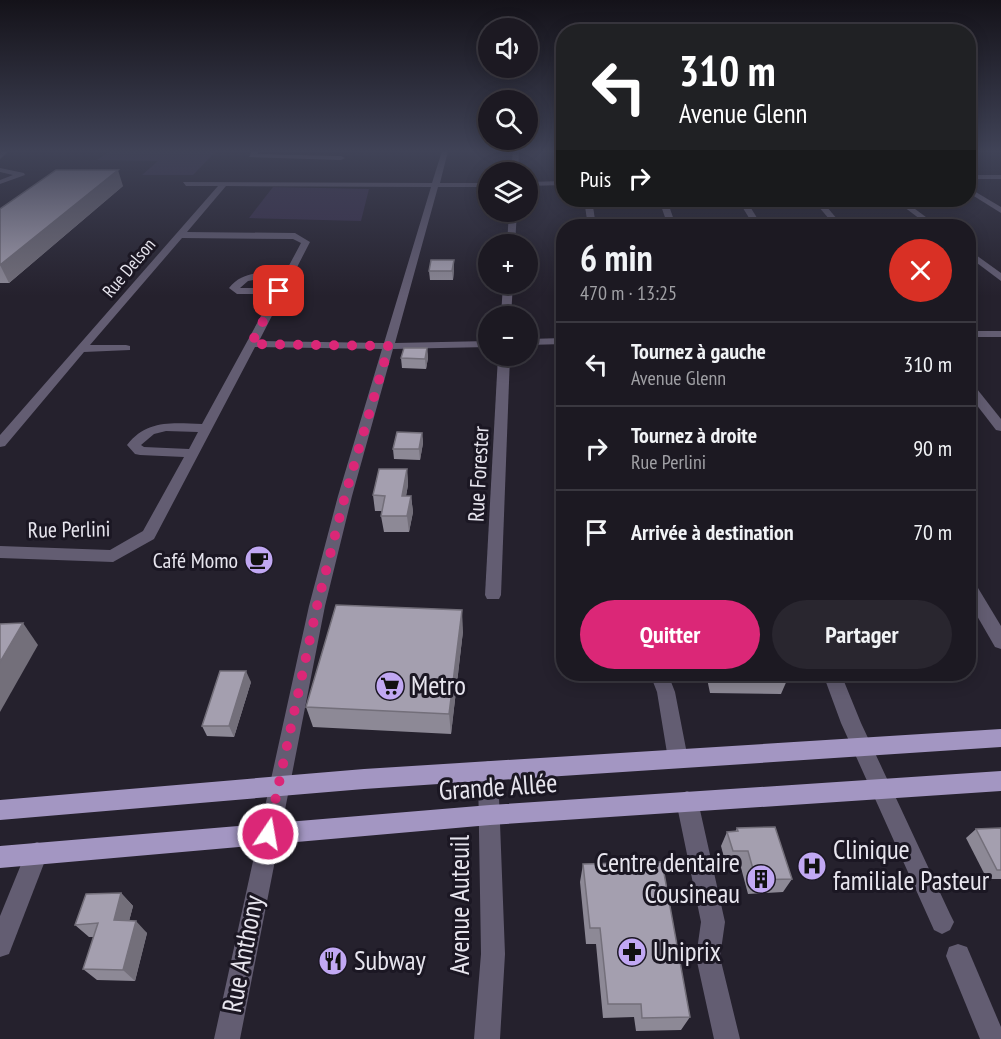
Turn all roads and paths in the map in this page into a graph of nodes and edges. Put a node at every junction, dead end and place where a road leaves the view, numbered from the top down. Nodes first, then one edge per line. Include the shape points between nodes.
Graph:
1 (211, 199) edge
2 (430, 199) edge
3 (983, 199) edge
4 (824, 207) edge
5 (908, 207) edge
6 (1001, 211) edge
7 (833, 219) edge
8 (925, 219) edge
9 (181, 235) junction
10 (976, 258) edge
11 (287, 276) junction
12 (1001, 278) edge
13 (279, 291) junction
14 (976, 334) edge
15 (1001, 334) edge
16 (556, 341) edge
17 (538, 342) edge
18 (251, 344) junction
19 (478, 344) edge
20 (389, 346) junction
21 (126, 348) dead end
22 (84, 349) junction
23 (504, 366) edge
24 (976, 396) edge
25 (1001, 427) edge
26 (206, 428) junction
27 (0, 443) edge
28 (193, 453) junction
29 (0, 552) edge
30 (493, 595) dead end
31 (976, 599) edge
32 (1001, 642) edge
33 (662, 681) edge
34 (834, 681) edge
35 (1001, 738) edge
36 (862, 747) junction
37 (678, 759) junction
38 (488, 771) junction
39 (1001, 781) edge
40 (277, 787) junction
41 (882, 789) junction
42 (687, 801) junction
43 (0, 810) edge
44 (490, 815) junction
45 (268, 834) junction
46 (37, 853) junction
47 (0, 856) edge
48 (942, 922) dead end
49 (0, 945) edge
50 (957, 956) dead end
51 (227, 1039) edge
52 (487, 1039) edge
53 (727, 1039) edge
54 (993, 1039) edge

1 - 9 street, Rue Delson
2 - 20 street, Rue Anthony
3 - 6 street
4 - 7 street
5 - 8 street
9 - 11 street, Rue Perlini via 295,236 306,242
9 - 22 street, Rue Delson
10 - 12 street
11 - 13 street, Rue Perlini
11 - 13 street via 249,276 240,279 234,288
13 - 18 street, Rue Perlini
14 - 15 street
16 - 17 street
18 - 20 street
18 - 26 street, Rue Perlini
19 - 20 street
20 - 40 street, Rue Anthony via 317,606
21 - 22 street
22 - 27 street, Rue Delson
23 - 30 street, Rue Forester
24 - 25 street
26 - 28 street, Rue Perlini
26 - 28 street via 155,427 145,431 134,445 140,451
28 - 29 street, Rue Perlini via 149,535 112,556
31 - 32 street
33 - 37 street
34 - 36 street
35 - 36 main road, Grande Allée
36 - 37 main road, Grande Allée
36 - 41 street
37 - 38 main road, Grande Allée
38 - 40 main road, Grande Allée
38 - 44 street, Avenue Auteuil
39 - 41 main road, Grande Allée
40 - 43 main road, Grande Allée
40 - 45 street, Rue Anthony
41 - 42 main road, Grande Allée
41 - 48 street
42 - 44 main road, Grande Allée
42 - 53 street via 713,922 708,957
44 - 45 main road, Grande Allée
44 - 52 street, Avenue Auteuil via 494,954
45 - 46 main road, Grande Allée
45 - 51 street, Rue Anthony
46 - 47 main road, Grande Allée
46 - 49 street
50 - 54 street

